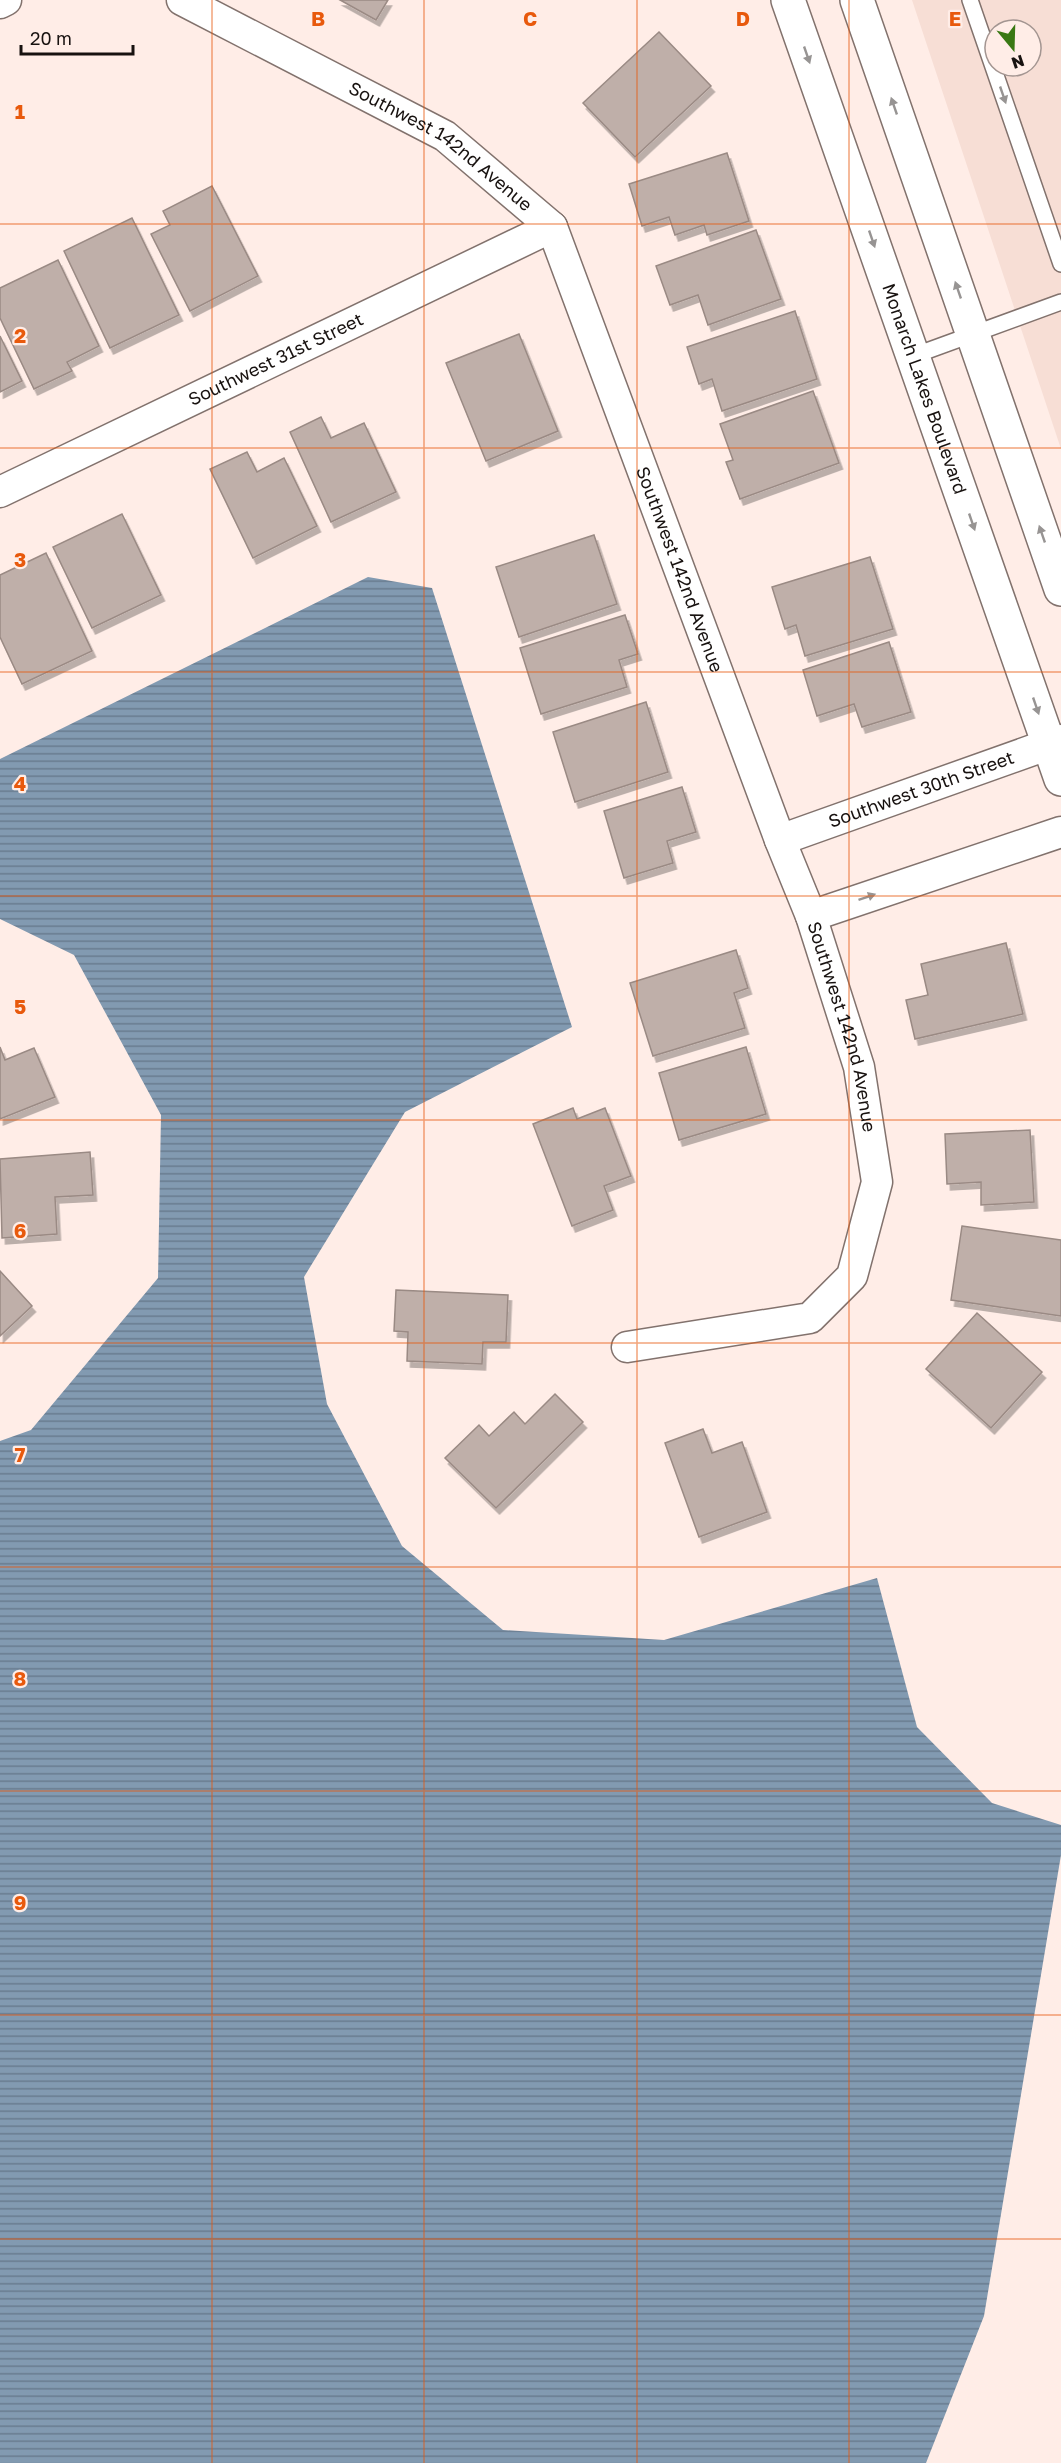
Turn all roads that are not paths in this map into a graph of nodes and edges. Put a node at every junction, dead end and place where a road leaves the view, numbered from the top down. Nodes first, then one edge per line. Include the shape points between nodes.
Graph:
1 (6, 0) edge
2 (182, 0) edge
3 (788, 0) edge
4 (857, 0) edge
5 (970, 0) edge
6 (0, 3) edge
7 (552, 227) junction
8 (1061, 264) edge
9 (1061, 302) edge
10 (973, 334) junction
11 (913, 356) junction
12 (0, 492) edge
13 (1061, 589) edge
14 (1055, 742) edge
15 (1061, 779) edge
16 (1061, 832) edge
17 (780, 840) junction
18 (812, 916) junction
19 (627, 1347) dead end

1 - 6 street
2 - 7 street, Southwest 142nd Avenue via 445,136
3 -> 11 street, Monarch Lakes Boulevard
10 -> 4 street
5 -> 8 lane
7 - 12 street, Southwest 31st Street
7 - 17 street, Southwest 142nd Avenue
9 - 10 lane
10 - 11 lane
13 -> 10 street
11 -> 14 street, Monarch Lakes Boulevard
14 - 15 street, Monarch Lakes Boulevard
14 - 17 street, Southwest 30th Street
18 -> 16 street
17 - 18 street, Southwest 142nd Avenue
18 - 19 street, Southwest 142nd Avenue via 859,1067 877,1182 852,1276 810,1318

